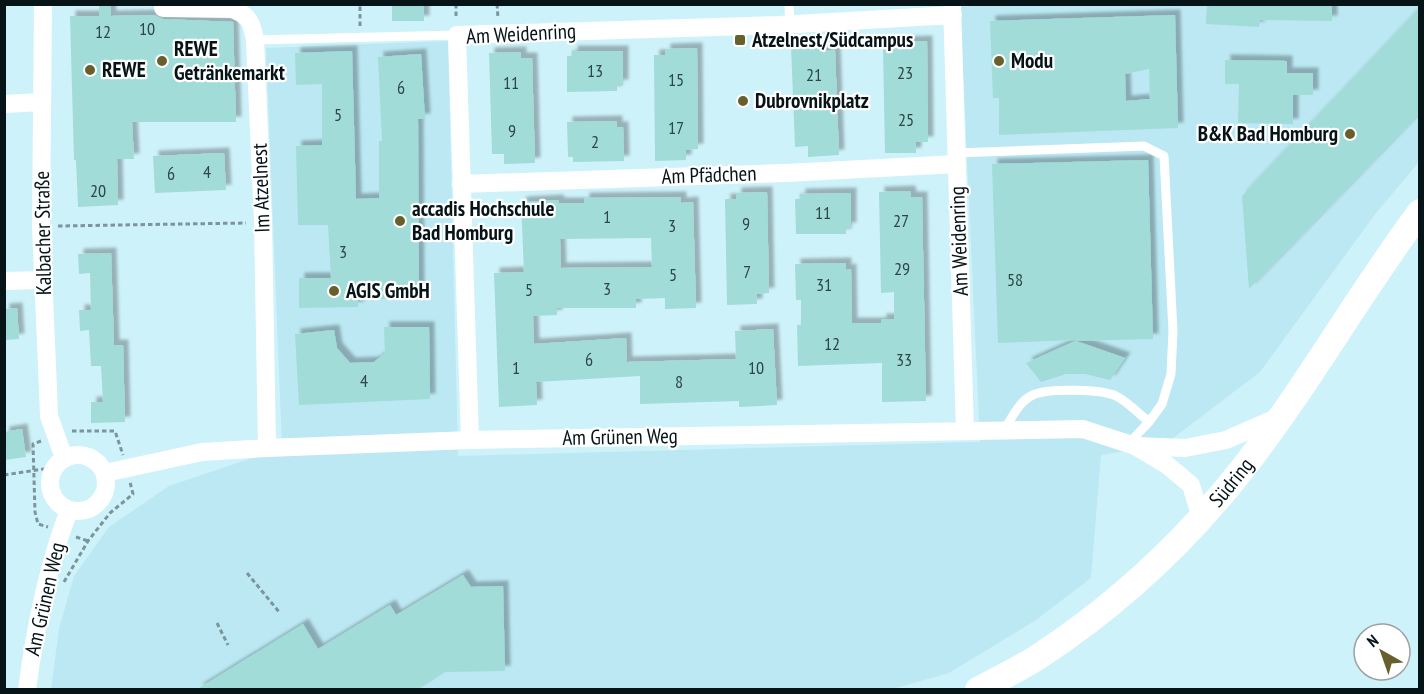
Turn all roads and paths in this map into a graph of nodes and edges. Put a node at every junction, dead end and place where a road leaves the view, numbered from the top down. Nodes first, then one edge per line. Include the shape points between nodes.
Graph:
1 (43, 4) edge
2 (360, 4) edge
3 (789, 4) edge
4 (163, 8) dead end
5 (952, 10) edge
6 (790, 24) junction
7 (457, 35) junction
8 (360, 37) junction
9 (255, 40) junction
10 (42, 102) junction
11 (4, 104) edge
12 (956, 159) junction
13 (461, 184) junction
14 (1419, 212) edge
15 (263, 222) junction
16 (64, 226) dead end
17 (43, 280) junction
18 (4, 281) edge
19 (1281, 416) junction
20 (1149, 422) junction
21 (1004, 430) junction
22 (70, 431) dead end
23 (965, 431) junction
24 (45, 440) dead end
25 (470, 440) junction
26 (1132, 445) junction
27 (267, 448) junction
28 (123, 456) dead end
29 (60, 463) junction
30 (35, 470) junction
31 (105, 473) junction
32 (4, 475) edge
33 (130, 481) dead end
34 (69, 510) junction
35 (1201, 518) junction
36 (49, 528) dead end
37 (74, 537) dead end
38 (88, 542) junction
39 (248, 573) dead end
40 (64, 584) dead end
41 (280, 613) dead end
42 (217, 623) dead end
43 (228, 645) dead end
44 (27, 690) edge
45 (978, 690) edge

1 - 10 street, Kalbacher Straße
2 - 8 path
3 - 6 lane
4 - 9 street, Im Atzelnest via 214,7 239,11 252,23
5 - 6 street, Am Weidenring
5 - 12 street, Am Weidenring
6 - 7 street, Am Weidenring
7 - 8 lane
7 - 13 street, Am Weidenring
8 - 9 lane
9 - 15 street, Im Atzelnest
10 - 11 street
10 - 17 street, Kalbacher Straße
12 - 13 street, Am Pfädchen via 786,173
12 - 20 lane via 1144,146 1164,156 1173,331 1171,374 1162,404
12 - 23 street, Am Weidenring
13 - 25 street, Am Weidenring
14 - 19 main road, Südring
15 - 16 path
15 - 27 street, Im Atzelnest
17 - 18 street
17 - 29 street, Kalbacher Straße via 49,416
19 - 26 street, Am Grünen Weg via 1226,440 1185,448
19 - 35 main road, Südring
20 - 21 lane via 1118,397 1102,391 1057,391 1034,394 1020,405
20 - 26 lane
21 - 23 street, Am Grünen Weg
21 - 26 street, Am Grünen Weg via 1083,429
22 - 28 path via 115,431
23 - 25 street, Am Grünen Weg
24 - 30 path via 33,444
25 - 27 street, Am Grünen Weg
26 - 35 street, Am Grünen Weg via 1167,465 1191,485
27 - 31 street, Am Grünen Weg via 202,452
29 - 30 path
29 - 31 street via 83,455 93,459
29 - 34 street via 51,475 51,492
30 - 32 path
30 - 36 path via 35,512 38,524
31 - 34 street via 105,491 95,506
33 - 38 path via 133,494 110,513
34 - 44 street, Am Grünen Weg via 40,607
35 - 45 main road, Südring via 1098,613 1037,657
37 - 38 path
38 - 40 path
39 - 41 path
42 - 43 path

